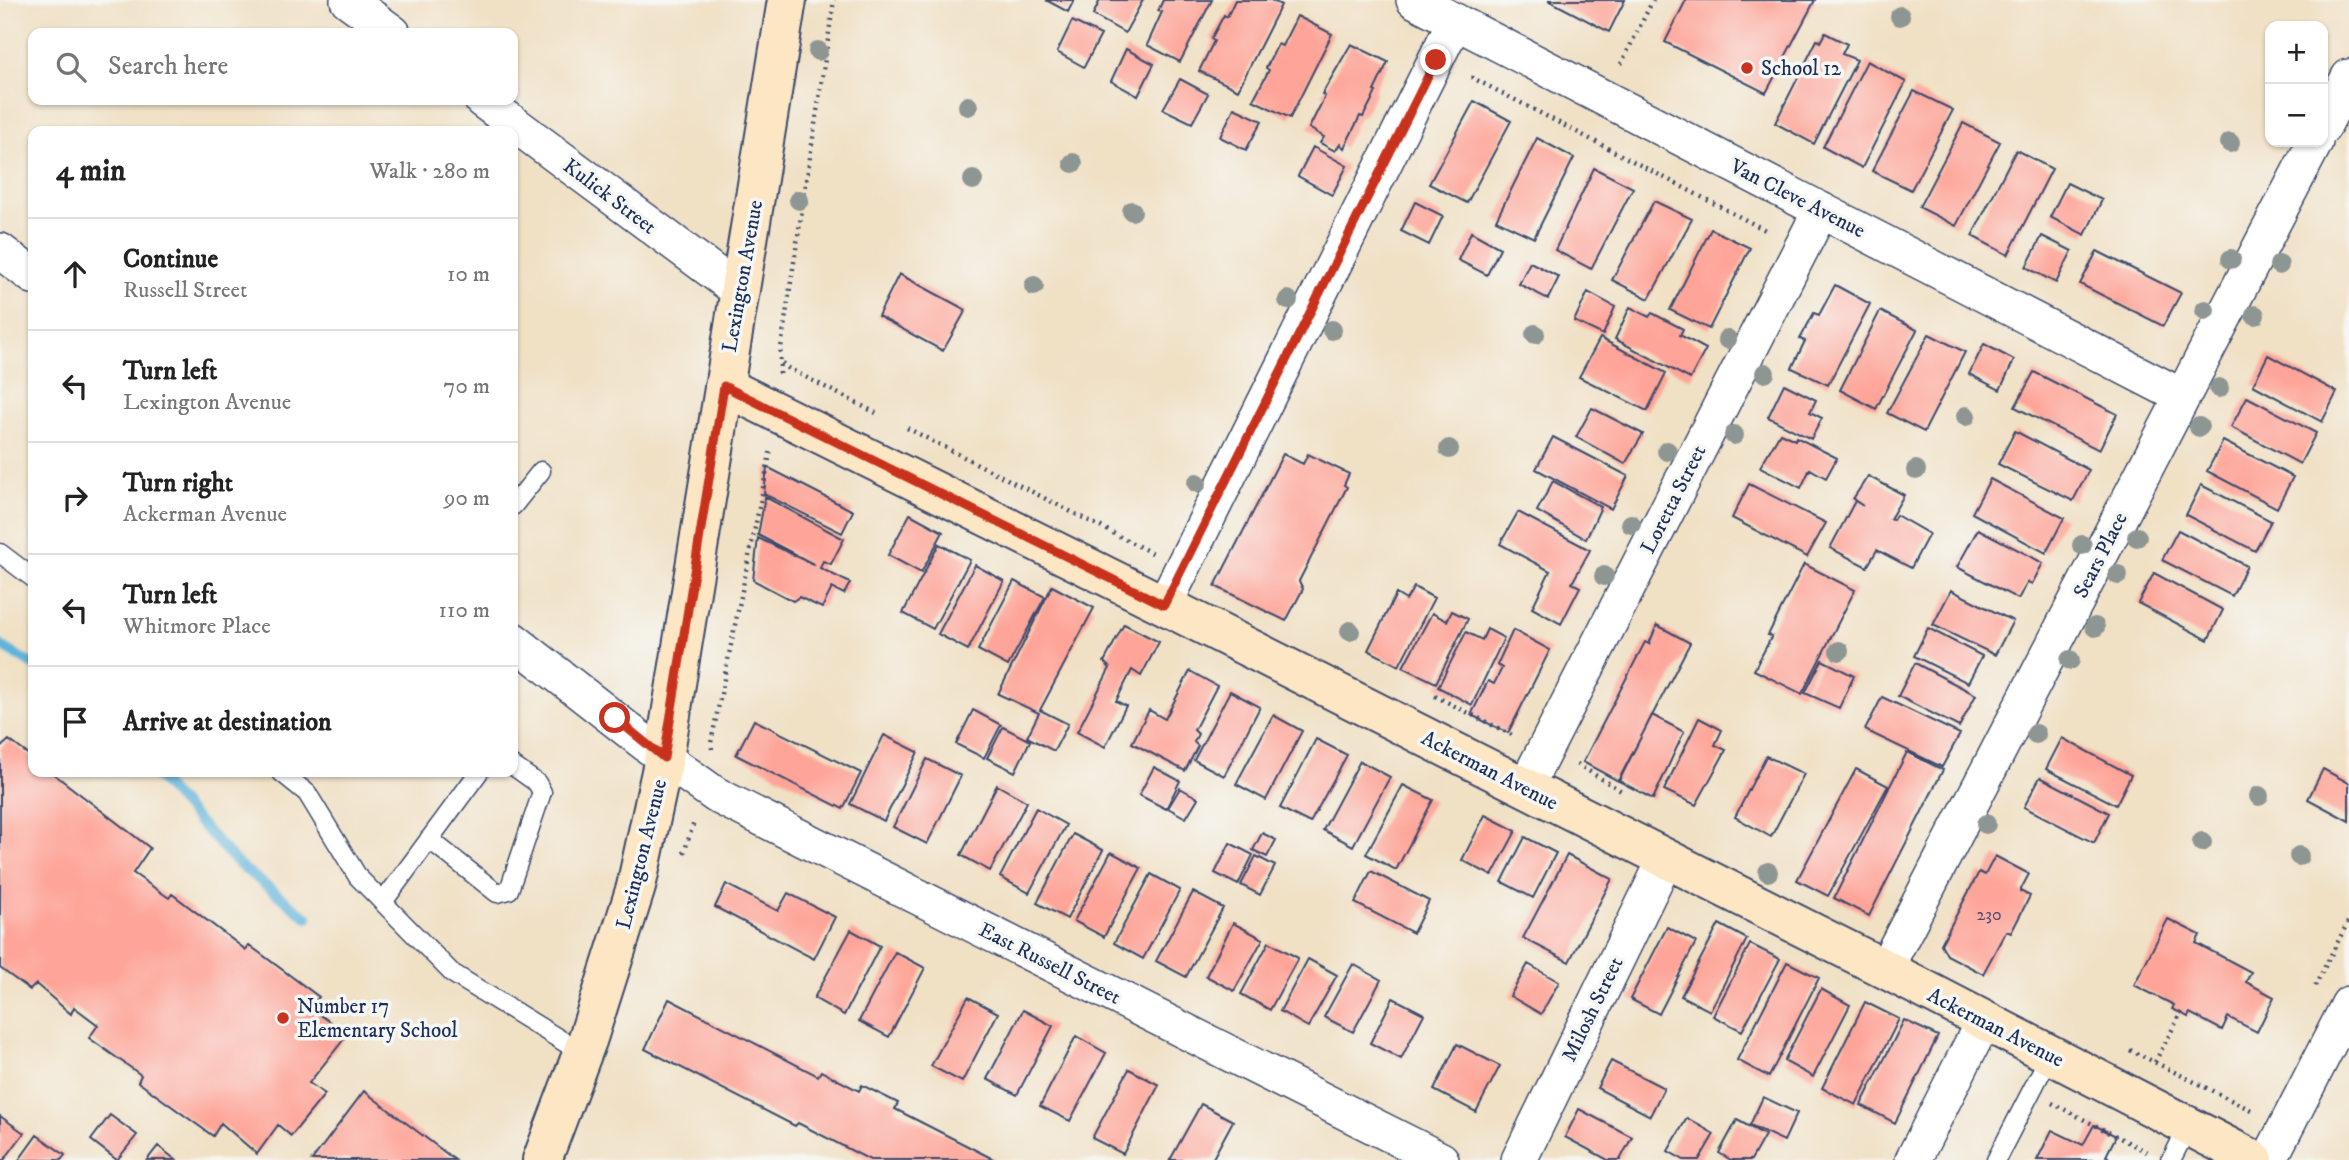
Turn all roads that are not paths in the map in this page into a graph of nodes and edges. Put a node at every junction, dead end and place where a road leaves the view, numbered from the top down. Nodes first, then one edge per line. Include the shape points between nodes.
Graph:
1 (348, 0) edge
2 (787, 0) edge
3 (1413, 0) edge
4 (1455, 21) junction
5 (386, 28) edge
6 (2349, 77) edge
7 (489, 105) edge
8 (2328, 117) edge
9 (517, 126) edge
10 (518, 127) edge
11 (2312, 147) edge
12 (1821, 209) junction
13 (0, 251) edge
14 (28, 272) edge
15 (739, 291) junction
16 (724, 386) junction
17 (2181, 397) junction
18 (541, 471) dead end
19 (518, 500) edge
20 (0, 553) edge
21 (28, 574) edge
22 (1164, 605) junction
23 (518, 644) edge
24 (664, 758) junction
25 (518, 770) edge
26 (287, 777) edge
27 (475, 777) edge
28 (1525, 788) junction
29 (429, 839) junction
30 (1666, 858) junction
31 (383, 902) junction
32 (1885, 969) junction
33 (2349, 1004) edge
34 (1984, 1020) junction
35 (582, 1054) junction
36 (2050, 1055) junction
37 (2188, 1127) junction
38 (542, 1160) edge
39 (1441, 1160) edge
40 (1519, 1160) edge
41 (1913, 1160) edge
42 (1996, 1160) edge
43 (2171, 1160) edge
44 (2255, 1160) edge
45 (2269, 1160) edge

1 - 5 street
2 - 15 street, Lexington Avenue
3 - 4 street, Van Cleve Avenue
4 - 12 street, Van Cleve Avenue
4 - 22 street
6 - 8 street
7 - 9 street, Kulick Street
10 - 15 street, Kulick Street
11 - 17 street, Sears Place
12 - 17 street, Van Cleve Avenue
12 - 28 street, Loretta Street
13 - 14 street
15 - 16 street, Lexington Avenue
16 - 22 street, Ackerman Avenue
16 - 24 street, Lexington Avenue
17 - 32 street, Sears Place
18 - 19 lane
20 - 21 lane
22 - 28 street, Ackerman Avenue
23 - 24 street, East Russell Street
24 - 35 street, Lexington Avenue via 636,887
24 - 39 street, East Russell Street via 716,795
25 - 29 lane via 542,792 509,890 497,893
26 - 31 lane via 307,793 358,877
27 - 29 lane
28 - 30 street, Ackerman Avenue
29 - 31 lane
30 - 32 street, Ackerman Avenue
30 - 40 street, Milosh Street
31 - 35 lane via 452,973
32 - 34 street, Ackerman Avenue
33 - 45 street
34 - 36 street, Ackerman Avenue
34 - 41 street
35 - 38 street, Lexington Avenue
36 - 37 street, Ackerman Avenue
36 - 42 lane
37 - 43 lane
37 - 44 street, Ackerman Avenue

